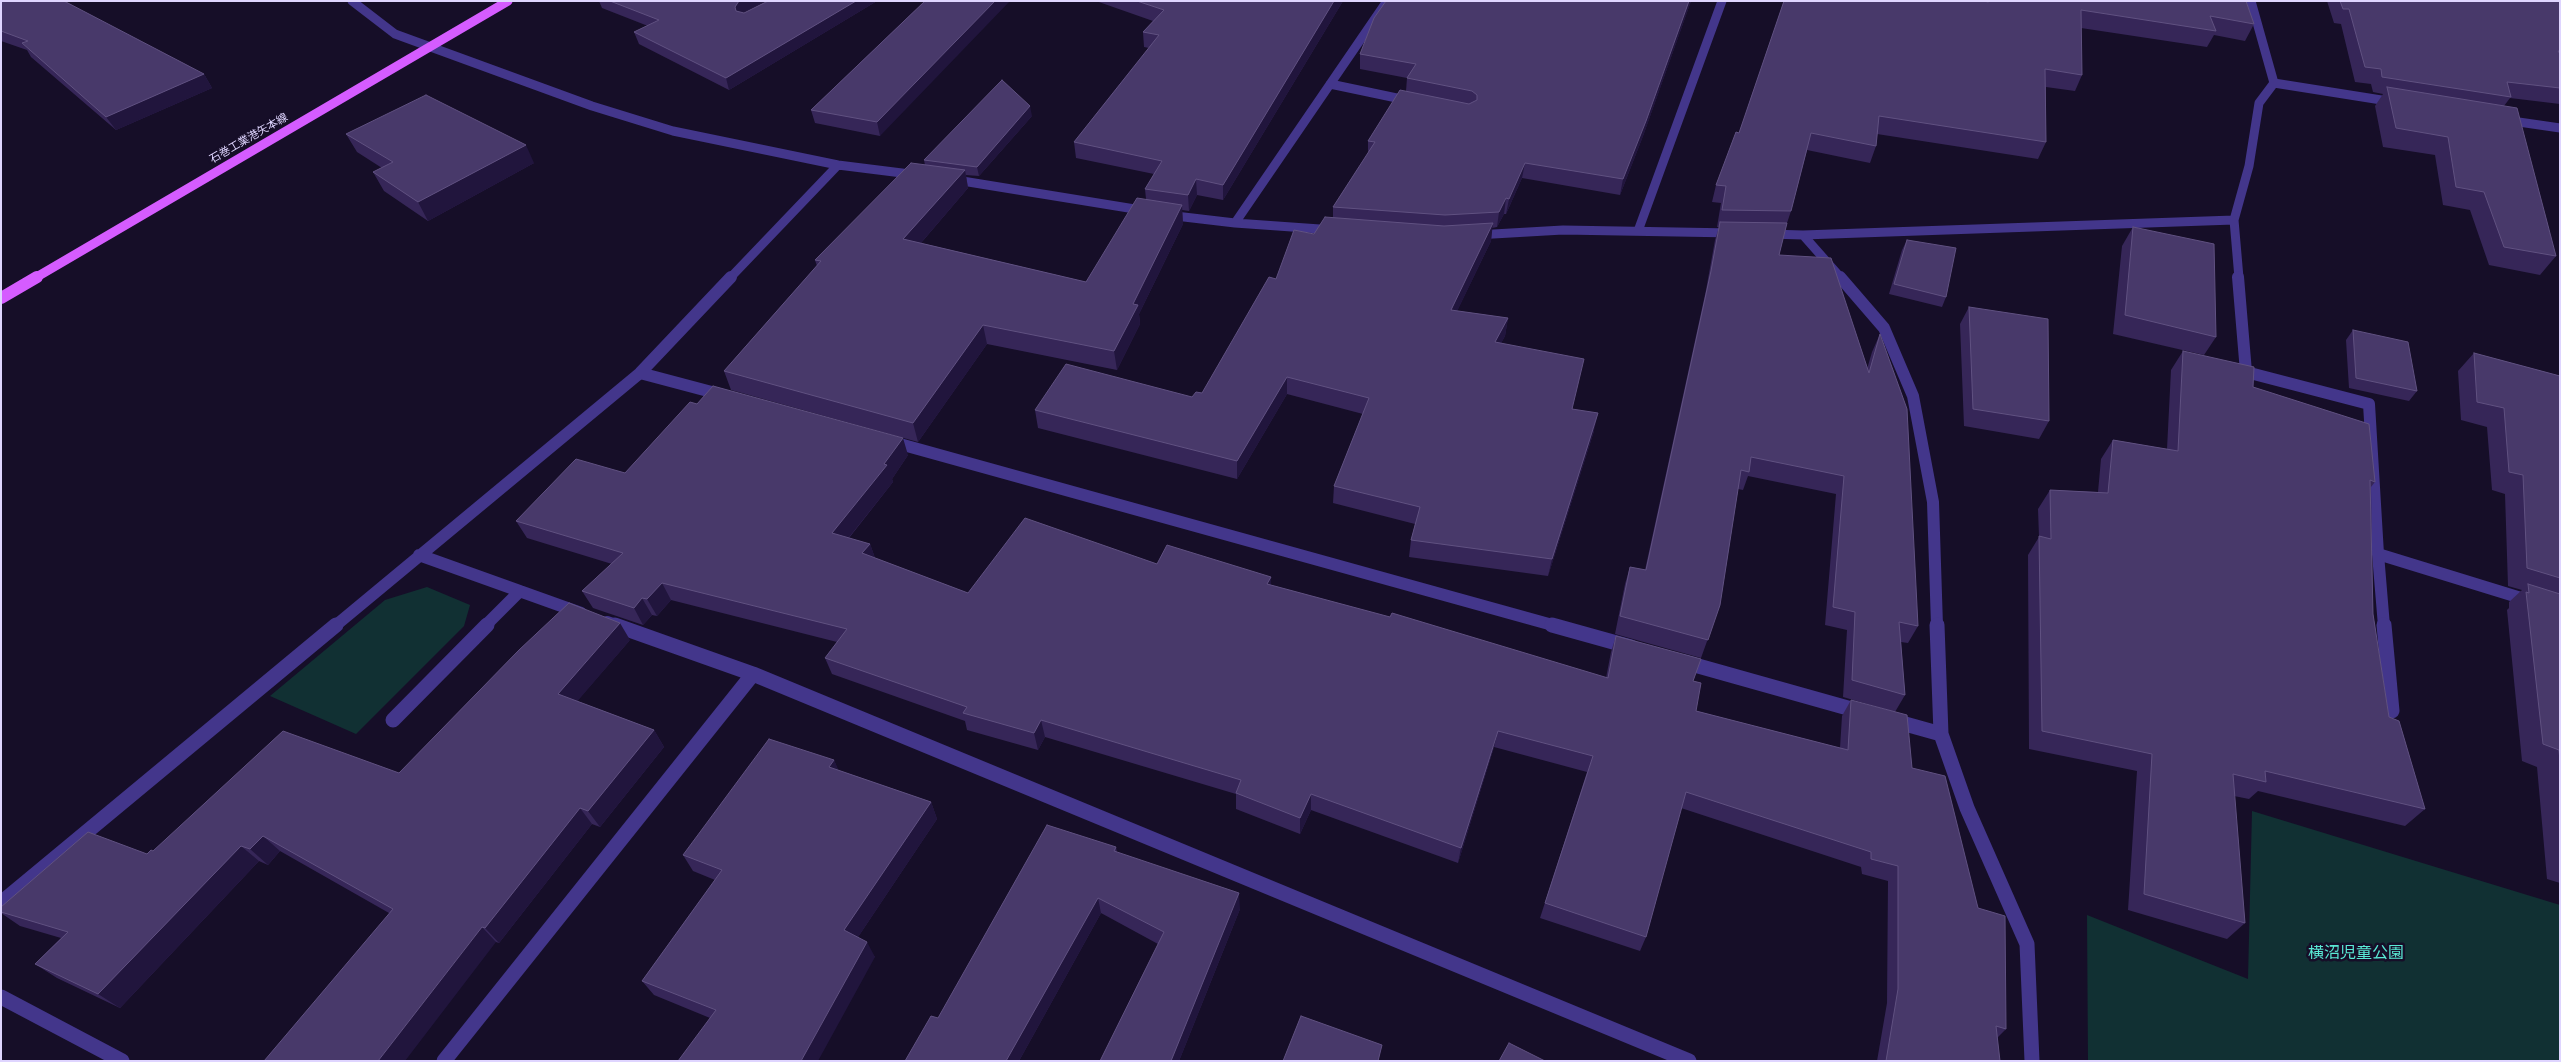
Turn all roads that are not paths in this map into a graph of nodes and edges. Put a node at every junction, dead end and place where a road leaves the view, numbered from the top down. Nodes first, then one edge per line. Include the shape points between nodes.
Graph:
1 (352, 1) edge
2 (508, 1) edge
3 (1387, 1) edge
4 (1722, 1) edge
5 (2252, 1) edge
6 (431, 48) junction
7 (2274, 83) junction
8 (1330, 84) junction
9 (1423, 103) edge
10 (2402, 103) edge
11 (2491, 117) edge
12 (2560, 128) edge
13 (838, 165) junction
14 (2234, 220) junction
15 (1235, 223) junction
16 (1349, 231) edge
17 (1638, 231) junction
18 (1803, 235) junction
19 (1462, 236) edge
20 (1, 298) edge
21 (640, 373) junction
22 (735, 398) edge
23 (878, 437) edge
24 (2378, 554) junction
25 (419, 555) junction
26 (520, 591) junction
27 (2560, 610) edge
28 (1644, 651) edge
29 (1673, 659) edge
30 (753, 674) junction
31 (2392, 711) dead end
32 (393, 720) dead end
33 (1942, 734) junction
34 (1, 903) edge
35 (1, 997) edge
36 (122, 1061) edge
37 (444, 1061) edge
38 (1689, 1061) edge
39 (2032, 1061) edge

1 - 6 street via 395,34
2 - 6 main road, 石巻工業港矢本線
3 - 8 street
4 - 17 street
5 - 7 street
6 - 13 street via 592,106 673,131
6 - 20 main road, 石巻工業港矢本線
7 - 10 street
7 - 14 street via 2259,103
8 - 9 street
8 - 15 street
11 - 12 street
13 - 15 street via 986,184
13 - 21 street
14 - 18 street
14 - 24 street via 2246,372 2369,404
15 - 16 street
17 - 18 street
17 - 19 street via 1564,230
18 - 33 street via 1884,328 1913,396 1933,502
21 - 22 street
21 - 25 street
23 - 28 street
24 - 27 street
24 - 31 street
25 - 26 street
25 - 34 street
26 - 30 street
26 - 32 street
29 - 33 street
30 - 37 street
30 - 38 street
33 - 39 street via 1967,808 2027,944
35 - 36 street

